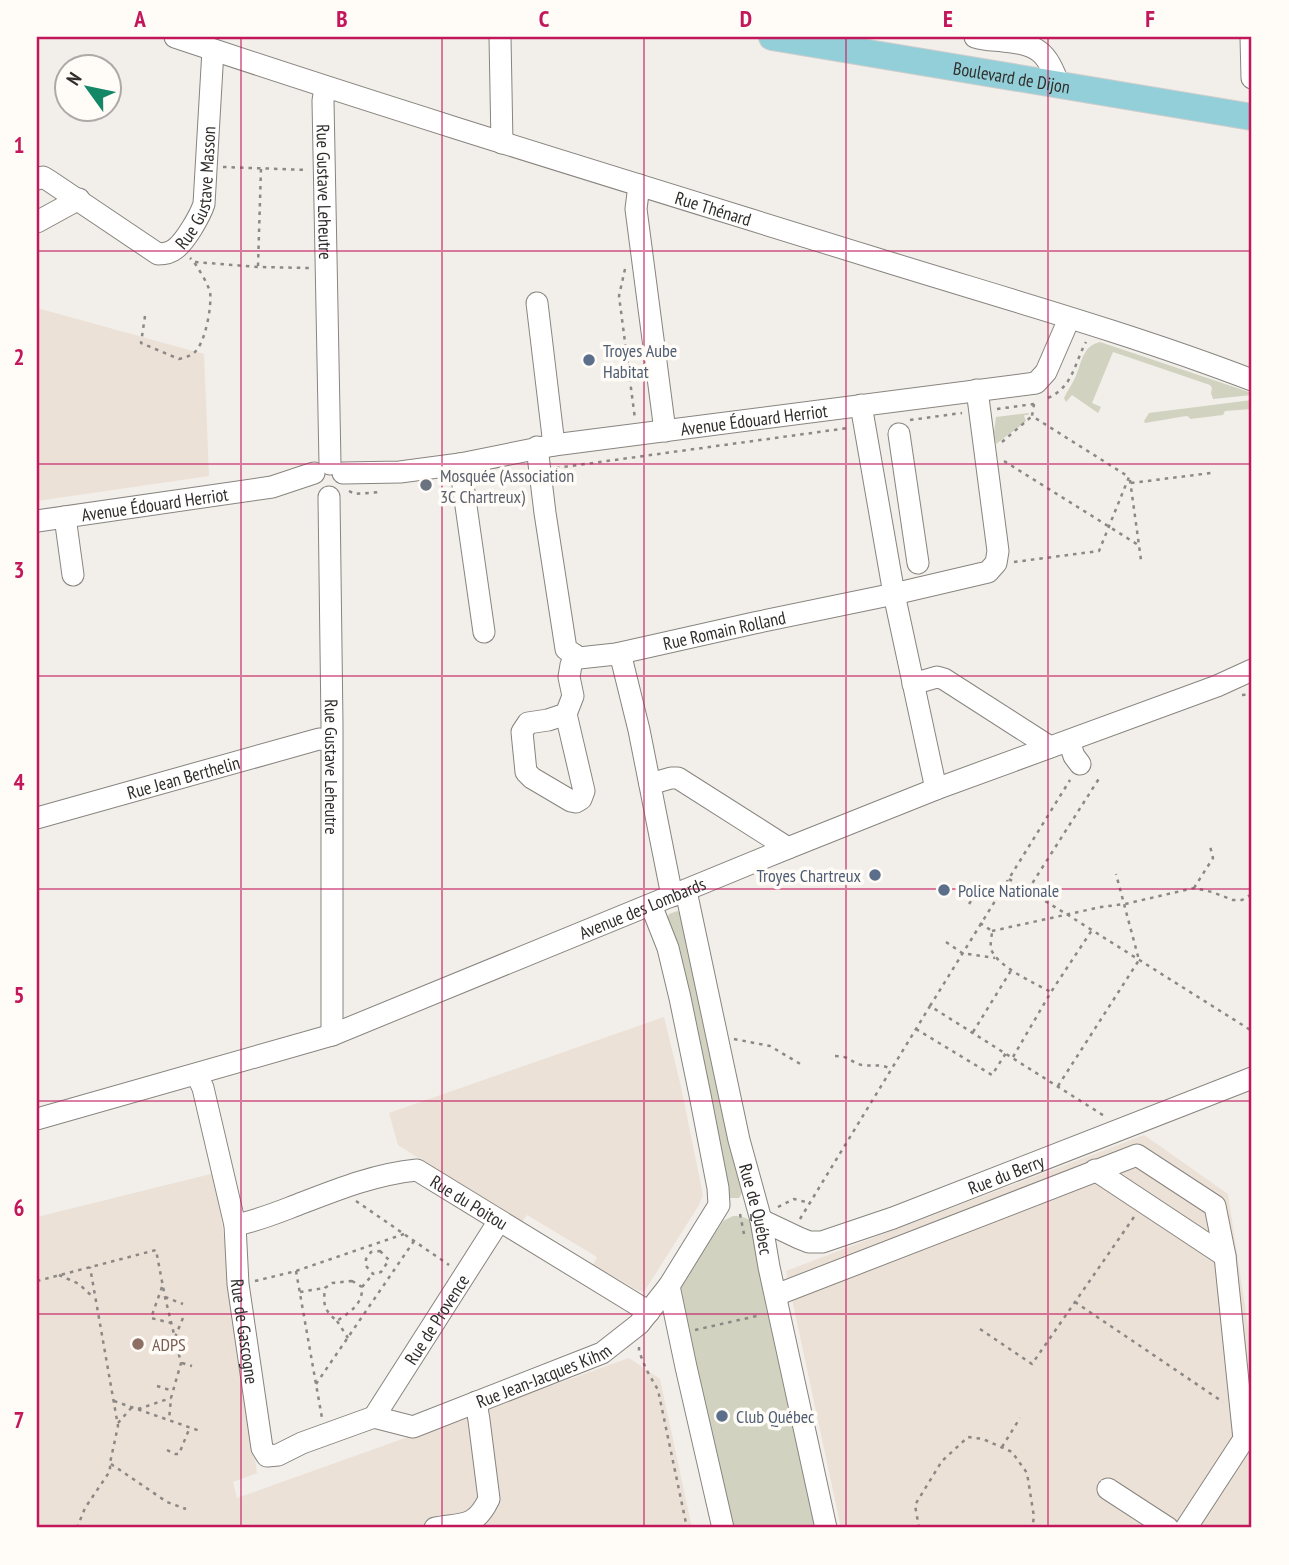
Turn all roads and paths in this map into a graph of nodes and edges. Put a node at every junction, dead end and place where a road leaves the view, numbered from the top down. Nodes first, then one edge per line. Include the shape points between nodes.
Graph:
1 (175, 37) edge
2 (500, 37) edge
3 (772, 37) edge
4 (975, 37) edge
5 (1251, 37) edge
6 (213, 50) junction
7 (1252, 78) edge
8 (1059, 85) junction
9 (324, 87) junction
10 (1252, 116) edge
11 (502, 143) junction
12 (206, 166) junction
13 (261, 168) junction
14 (325, 170) junction
15 (37, 179) edge
16 (639, 185) junction
17 (79, 199) junction
18 (37, 222) edge
19 (175, 249) junction
20 (195, 262) junction
21 (258, 267) junction
22 (626, 267) dead end
23 (326, 268) junction
24 (537, 303) dead end
25 (145, 316) dead end
26 (1069, 319) junction
27 (1252, 380) edge
28 (977, 390) junction
29 (1034, 404) dead end
30 (861, 405) junction
31 (1032, 416) junction
32 (665, 431) junction
33 (638, 434) junction
34 (899, 434) dead end
35 (545, 446) junction
36 (994, 448) dead end
37 (995, 455) dead end
38 (460, 464) junction
39 (1211, 473) dead end
40 (1129, 477) junction
41 (329, 481) junction
42 (1130, 483) junction
43 (65, 517) junction
44 (37, 521) edge
45 (920, 522) junction
46 (1109, 526) junction
47 (883, 527) junction
48 (1140, 547) junction
49 (1141, 560) dead end
50 (918, 563) dead end
51 (996, 563) junction
52 (72, 575) dead end
53 (894, 594) junction
54 (484, 632) dead end
55 (616, 654) junction
56 (575, 655) junction
57 (1249, 674) edge
58 (913, 684) junction
59 (566, 714) dead end
60 (331, 740) junction
61 (1060, 744) junction
62 (1080, 764) joint
63 (1100, 777) dead end
64 (650, 784) junction
65 (936, 789) junction
66 (37, 818) edge
67 (1210, 846) dead end
68 (788, 848) junction
69 (1116, 874) dead end
70 (1009, 879) junction
71 (1194, 888) junction
72 (995, 889) dead end
73 (1028, 890) junction
74 (1000, 892) junction
75 (679, 893) junction
76 (1252, 894) edge
77 (973, 898) dead end
78 (969, 904) dead end
79 (1125, 904) junction
80 (651, 905) junction
81 (1068, 915) junction
82 (980, 923) junction
83 (1092, 930) junction
84 (992, 931) junction
85 (946, 942) dead end
86 (962, 953) junction
87 (996, 958) junction
88 (1139, 960) junction
89 (1012, 970) junction
90 (1051, 992) junction
91 (930, 1006) junction
92 (916, 1029) junction
93 (1252, 1031) edge
94 (973, 1032) junction
95 (332, 1035) junction
96 (733, 1039) dead end
97 (1006, 1053) junction
98 (835, 1056) dead end
99 (1013, 1057) junction
100 (802, 1065) dead end
101 (891, 1069) junction
102 (197, 1074) junction
103 (1252, 1078) edge
104 (1058, 1086) junction
105 (37, 1119) edge
106 (1117, 1131) junction
107 (1094, 1170) junction
108 (339, 1189) junction
109 (1144, 1202) junction
110 (810, 1203) junction
111 (719, 1205) junction
112 (764, 1211) junction
113 (799, 1220) dead end
114 (499, 1221) junction
115 (235, 1224) junction
116 (404, 1234) junction
117 (414, 1241) junction
118 (378, 1243) junction
119 (380, 1251) junction
120 (1225, 1256) junction
121 (90, 1267) junction
122 (296, 1271) junction
123 (373, 1273) junction
124 (59, 1275) junction
125 (464, 1276) junction
126 (37, 1280) edge
127 (163, 1284) junction
128 (238, 1284) junction
129 (669, 1286) junction
130 (362, 1287) junction
131 (325, 1288) junction
132 (300, 1292) junction
133 (776, 1295) junction
134 (165, 1297) junction
135 (95, 1300) junction
136 (1075, 1302) junction
137 (183, 1304) dead end
138 (762, 1315) dead end
139 (183, 1318) dead end
140 (644, 1318) junction
141 (337, 1321) junction
142 (171, 1323) junction
143 (980, 1329) dead end
144 (679, 1333) junction
145 (175, 1338) junction
146 (348, 1338) junction
147 (181, 1363) junction
148 (192, 1366) dead end
149 (316, 1384) junction
150 (157, 1386) dead end
151 (173, 1391) junction
152 (171, 1398) junction
153 (114, 1401) junction
154 (475, 1402) junction
155 (132, 1407) junction
156 (138, 1409) junction
157 (1241, 1414) junction
158 (1020, 1418) dead end
159 (384, 1419) junction
160 (169, 1420) junction
161 (118, 1423) junction
162 (190, 1427) junction
163 (200, 1431) dead end
164 (325, 1435) junction
165 (1248, 1439) edge
166 (1002, 1447) junction
167 (167, 1450) dead end
168 (110, 1463) junction
169 (1108, 1489) dead end
170 (186, 1509) dead end
171 (77, 1528) edge
172 (435, 1528) edge
173 (687, 1528) edge
174 (723, 1528) edge
175 (826, 1528) edge
176 (919, 1528) edge
177 (1032, 1528) edge
178 (1168, 1528) edge
179 (1186, 1528) edge

1 - 6 street, Rue Thénard
2 - 11 street
3 - 8 main road, Boulevard de Dijon
4 - 8 street via 1036,48 1053,67
5 - 7 street
6 - 9 street, Rue Thénard
6 - 12 street, Rue Gustave Masson
8 - 10 main road, Boulevard de Dijon
9 - 11 street, Rue Thénard
9 - 14 street, Rue Gustave Leheutre
11 - 16 street, Rue Thénard
12 - 13 path
12 - 19 street, Rue Gustave Masson via 200,217
13 - 14 path
13 - 21 path
14 - 23 street, Rue Gustave Leheutre
15 - 17 street, Rue Gustave Masson via 43,177
16 - 26 street, Rue Thénard
16 - 32 street via 636,209
17 - 18 street
17 - 19 street, Rue Gustave Masson via 158,254
19 - 20 path
20 - 21 path
20 - 25 path via 210,291 209,318 199,347 179,359 141,343
21 - 23 path
22 - 33 path via 619,296
23 - 41 street, Rue Gustave Leheutre
24 - 35 street
26 - 27 street, Rue Thénard
26 - 28 street, Avenue Édouard Herriot via 1046,372 1036,383
28 - 30 street, Avenue Édouard Herriot
28 - 51 street
29 - 31 path
30 - 32 street, Avenue Édouard Herriot
30 - 47 street
31 - 36 path
31 - 40 path
32 - 33 street, Avenue Édouard Herriot
33 - 35 street, Avenue Édouard Herriot
34 - 45 street
35 - 38 street, Avenue Édouard Herriot
35 - 56 street via 546,525 566,649
37 - 46 path
38 - 41 street, Avenue Édouard Herriot
38 - 54 street
39 - 42 path
40 - 42 path
40 - 46 path
41 - 43 street, Avenue Édouard Herriot
41 - 60 street, Rue Gustave Leheutre
42 - 48 path
43 - 44 street, Avenue Édouard Herriot
43 - 52 street
45 - 47 street
45 - 50 street
46 - 48 path
46 - 51 path via 1099,551
47 - 53 street
48 - 49 path
51 - 53 street, Rue Romain Rolland via 988,572
53 - 55 street, Rue Romain Rolland
53 - 58 street
55 - 56 street, Rue Romain Rolland
55 - 64 street, Rue de Québec via 622,661
56 - 59 street via 569,677 573,696
57 - 61 street, Avenue des Lombards
58 - 61 street via 944,679
58 - 65 street
60 - 66 street, Rue Jean Berthelin via 319,739
60 - 95 street, Rue Gustave Leheutre
61 - 62 street
61 - 65 street, Avenue des Lombards
62 - 70 path
63 - 73 path
64 - 68 street via 678,778
64 - 75 street, Rue de Québec
65 - 68 street, Avenue des Lombards
67 - 71 path via 1213,858
68 - 75 street, Avenue des Lombards
69 - 79 path
70 - 73 path
70 - 74 path
71 - 76 path via 1233,900
71 - 79 path
72 - 74 path
73 - 81 path
74 - 82 path
75 - 80 street, Avenue des Lombards
75 - 112 street, Rue de Québec via 739,1140
77 - 78 path
79 - 81 path
79 - 88 path
80 - 95 street, Avenue des Lombards
80 - 111 street, Rue de Québec via 668,948 690,1086
81 - 83 path
81 - 84 path
82 - 84 path
82 - 86 path
83 - 88 path
83 - 90 path
84 - 87 path
85 - 86 path
86 - 87 path
86 - 91 path
87 - 89 path
88 - 93 path
88 - 104 path
89 - 90 path
89 - 94 path
90 - 99 path
91 - 92 path
91 - 94 path
92 - 97 path via 992,1075
92 - 101 path
94 - 97 path
95 - 102 street, Avenue des Lombards
96 - 100 path via 770,1046
97 - 99 path
98 - 101 path
99 - 104 path
101 - 110 path
102 - 105 street, Avenue des Lombards
102 - 115 street, Rue de Gascogne
103 - 106 street, Rue du Berry
104 - 106 path via 1115,1122
106 - 112 street, Rue du Berry via 821,1242 799,1238
107 - 109 street
107 - 120 street via 1137,1155 1215,1206
107 - 133 street
108 - 114 street, Rue du Poitou via 416,1170
108 - 115 street, Rue du Poitou via 255,1222
108 - 116 path
109 - 120 street
109 - 136 path
110 - 112 path via 794,1199
110 - 113 path
111 - 112 street
111 - 129 street, Rue de Québec
112 - 133 street, Rue de Québec
114 - 125 street, Rue de Provence
114 - 140 street, Rue du Poitou
115 - 128 street, Rue de Gascogne
116 - 117 path
116 - 118 path
117 - 125 path
117 - 146 path
118 - 119 path
118 - 122 path
119 - 123 path via 371,1252 366,1259
119 - 123 path via 389,1260 381,1272
120 - 157 street
121 - 124 path
121 - 127 path via 156,1250
121 - 135 path
122 - 128 path
122 - 132 path
123 - 130 path
124 - 126 path
124 - 135 path via 79,1284
125 - 159 street, Rue de Provence
127 - 134 path
127 - 142 path via 152,1318
128 - 164 street, Rue de Gascogne via 262,1448 267,1456 278,1455
129 - 140 street, Rue Jean-Jacques Kihm
129 - 144 street
130 - 131 path via 352,1282
130 - 141 path via 358,1304
131 - 132 path
131 - 141 path via 327,1312
132 - 149 path
133 - 175 street, Rue de Québec
134 - 137 path
134 - 142 path
135 - 153 path
136 - 143 path via 1032,1364
136 - 157 path
138 - 144 path
139 - 145 path
140 - 154 street, Rue Jean-Jacques Kihm via 602,1353
140 - 173 path via 639,1351 658,1390
141 - 146 path
142 - 145 path
144 - 174 street
145 - 147 path
146 - 149 path
147 - 148 path
147 - 151 path
149 - 164 path
150 - 151 path
151 - 152 path
152 - 156 path
152 - 160 path
153 - 155 path
153 - 161 path
154 - 159 street, Rue Jean-Jacques Kihm via 413,1427
154 - 172 street via 489,1499 472,1522
155 - 156 path
155 - 161 path
156 - 160 path
157 - 165 street
158 - 166 path
159 - 164 street, Rue de Gascogne
160 - 162 path
161 - 168 path
162 - 163 path
162 - 167 path via 179,1454
165 - 179 street
166 - 176 path via 968,1437 956,1447 915,1505
166 - 177 path via 1012,1452 1027,1473
168 - 170 path via 167,1502
168 - 171 path via 110,1471
169 - 178 street

